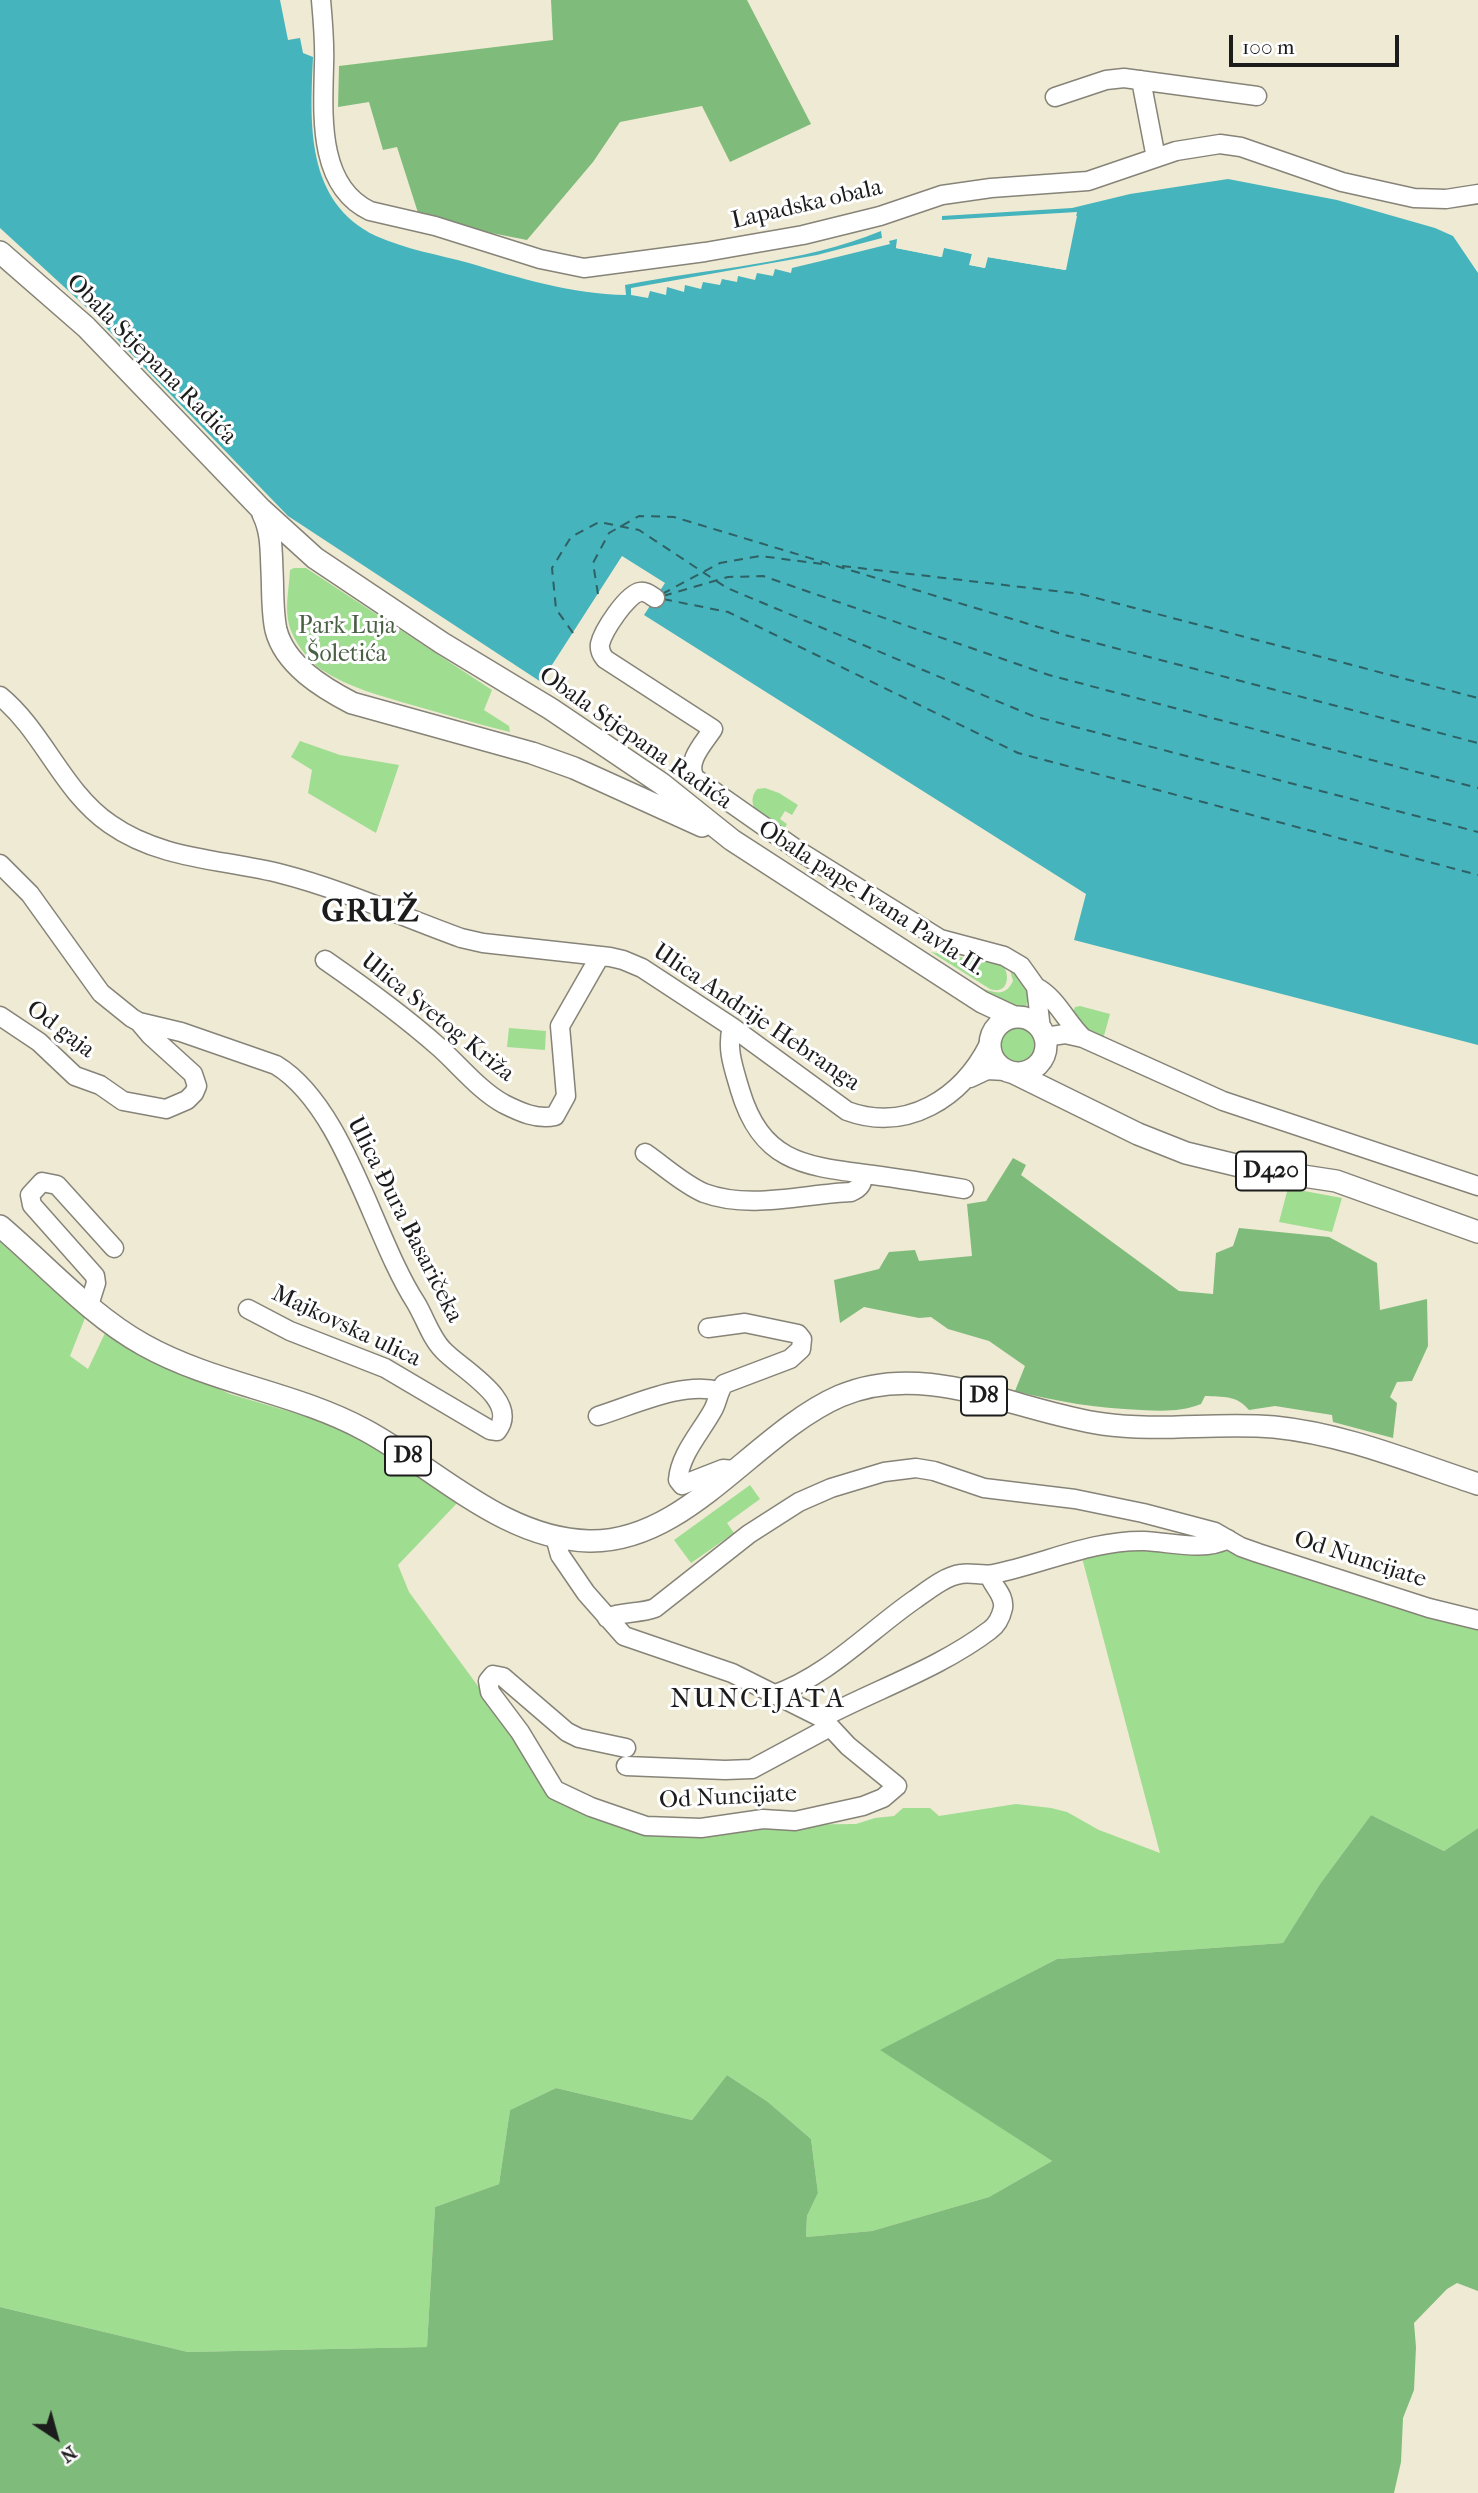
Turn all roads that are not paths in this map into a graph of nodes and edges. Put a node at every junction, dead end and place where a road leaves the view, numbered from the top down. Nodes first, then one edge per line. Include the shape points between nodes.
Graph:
1 (321, 0) edge
2 (1141, 80) junction
3 (1257, 96) dead end
4 (1055, 97) dead end
5 (1156, 158) junction
6 (1477, 196) edge
7 (0, 252) edge
8 (261, 509) junction
9 (315, 558) junction
10 (273, 581) junction
11 (655, 598) dead end
12 (0, 696) edge
13 (616, 752) junction
14 (599, 779) junction
15 (732, 840) junction
16 (0, 864) edge
17 (600, 956) junction
18 (325, 960) dead end
19 (1037, 993) junction
20 (982, 1002) junction
21 (0, 1016) edge
22 (1016, 1017) junction
23 (139, 1022) junction
24 (732, 1027) junction
25 (1043, 1033) junction
26 (991, 1038) junction
27 (1083, 1038) junction
28 (1042, 1059) junction
29 (1010, 1072) junction
30 (967, 1079) junction
31 (1068, 1100) junction
32 (645, 1153) dead end
33 (863, 1174) junction
34 (1478, 1186) edge
35 (964, 1189) dead end
36 (0, 1226) edge
37 (1478, 1233) edge
38 (114, 1248) dead end
39 (89, 1306) junction
40 (248, 1309) dead end
41 (708, 1328) dead end
42 (719, 1391) junction
43 (598, 1416) dead end
44 (497, 1431) joint
45 (735, 1470) junction
46 (1478, 1484) edge
47 (555, 1536) junction
48 (1228, 1539) junction
49 (989, 1574) junction
50 (607, 1618) junction
51 (1478, 1620) edge
52 (773, 1695) junction
53 (826, 1722) junction

1 - 5 street, Lapadska obala via 322,106 328,153 339,182 357,202 370,211 584,268 803,235 942,195 1088,181
2 - 3 street
2 - 4 street via 1106,80
2 - 5 street
5 - 6 street, Lapadska obala via 1220,144 1414,198
7 - 8 main road, Obala Stjepana Radića via 101,341
8 - 9 main road, Obala Stjepana Radića
8 - 10 main road, Obala Stjepana Radića via 271,540
9 - 10 main road via 290,556
9 - 13 main road, Obala Stjepana Radića
10 - 14 main road, Obala Stjepana Radića via 276,630 282,643 303,671 336,695 532,753
11 - 19 street via 645,592 630,597 604,636 601,653 713,729 691,764 695,778 811,859 940,939 1013,961 1027,972
12 - 17 street, Ulica Andrije Hebranga via 20,715 82,800 112,826 143,842 175,854 303,880 461,938
13 - 14 main road via 607,774
13 - 15 main road, Obala Stjepana Radića
14 - 15 main road, Obala Stjepana Radića
15 - 20 main road, Obala pape Ivana Pavla II.
16 - 23 street via 30,894 101,993
17 - 18 street, Ulica Svetog Križa via 560,1026 566,1096 555,1116 542,1119 494,1097 378,997
17 - 24 street, Ulica Andrije Hebranga via 642,968
19 - 22 street via 1033,1007
19 - 25 street
19 - 27 street via 1051,998
20 - 22 main road, Obala pape Ivana Pavla II.
20 - 26 main road, Obala pape Ivana Pavla II. via 990,1017
21 - 23 street, Od gaja via 39,1042 80,1079 100,1085 123,1101 176,1107 194,1093 193,1074
22 - 25 main road via 1027,1019
22 - 26 main road via 1006,1020
23 - 44 street, Ulica Đura Basaričeka via 276,1065 303,1087 330,1126 402,1282 442,1350 474,1374 501,1406
24 - 30 street, Ulica Andrije Hebranga via 847,1111 861,1116 888,1118 921,1111
24 - 33 street via 733,1065 750,1118 761,1134 792,1160
25 - 27 street
25 - 28 main road
26 - 29 main road via 993,1060
26 - 30 street, Ulica Andrije Hebranga
27 - 34 street via 1223,1101
28 - 29 main road via 1030,1070
28 - 31 main road, D420 via 1046,1074
29 - 30 street, Ulica Andrije Hebranga via 986,1070
29 - 31 main road, D420
31 - 37 main road, D420 via 1186,1153 1336,1181
32 - 33 street via 696,1188 725,1199 851,1192 863,1183
33 - 35 street
36 - 39 main road, D8
38 - 39 street via 57,1185 42,1182 30,1195 32,1205 95,1276
39 - 47 main road, D8 via 144,1345 186,1365 308,1405 364,1429 509,1519
40 - 44 street, Majkovska ulica via 290,1331 385,1368
41 - 42 street via 745,1323 798,1334 802,1339 801,1349 790,1359 734,1379
42 - 43 street via 684,1388
42 - 45 street via 712,1413 683,1459 678,1480 682,1485 723,1469
45 - 46 main road, D8 via 794,1422 841,1396 878,1385 913,1383 1108,1425 1253,1426 1309,1433 1378,1450
45 - 47 main road, D8 via 671,1516 632,1534 592,1541
47 - 50 street, Od Nuncijate via 560,1555
48 - 49 street via 1207,1546 1142,1541 1090,1547
48 - 50 street, Od Nuncijate via 1108,1505 984,1488 934,1471 884,1472 799,1502 749,1534 655,1608
48 - 51 street, Od Nuncijate via 1258,1553
49 - 52 street via 959,1574 932,1588 832,1664
49 - 53 street, Od Nuncijate via 1004,1605 991,1629
50 - 52 street, Od Nuncijate via 624,1636 732,1674
52 - 53 street, Od Nuncijate
53 - 53 street, Od Nuncijate via 752,1769 725,1770 626,1757 567,1732 503,1677 493,1675 488,1681 555,1790 646,1826 701,1828 763,1819 795,1821 863,1806 897,1786

